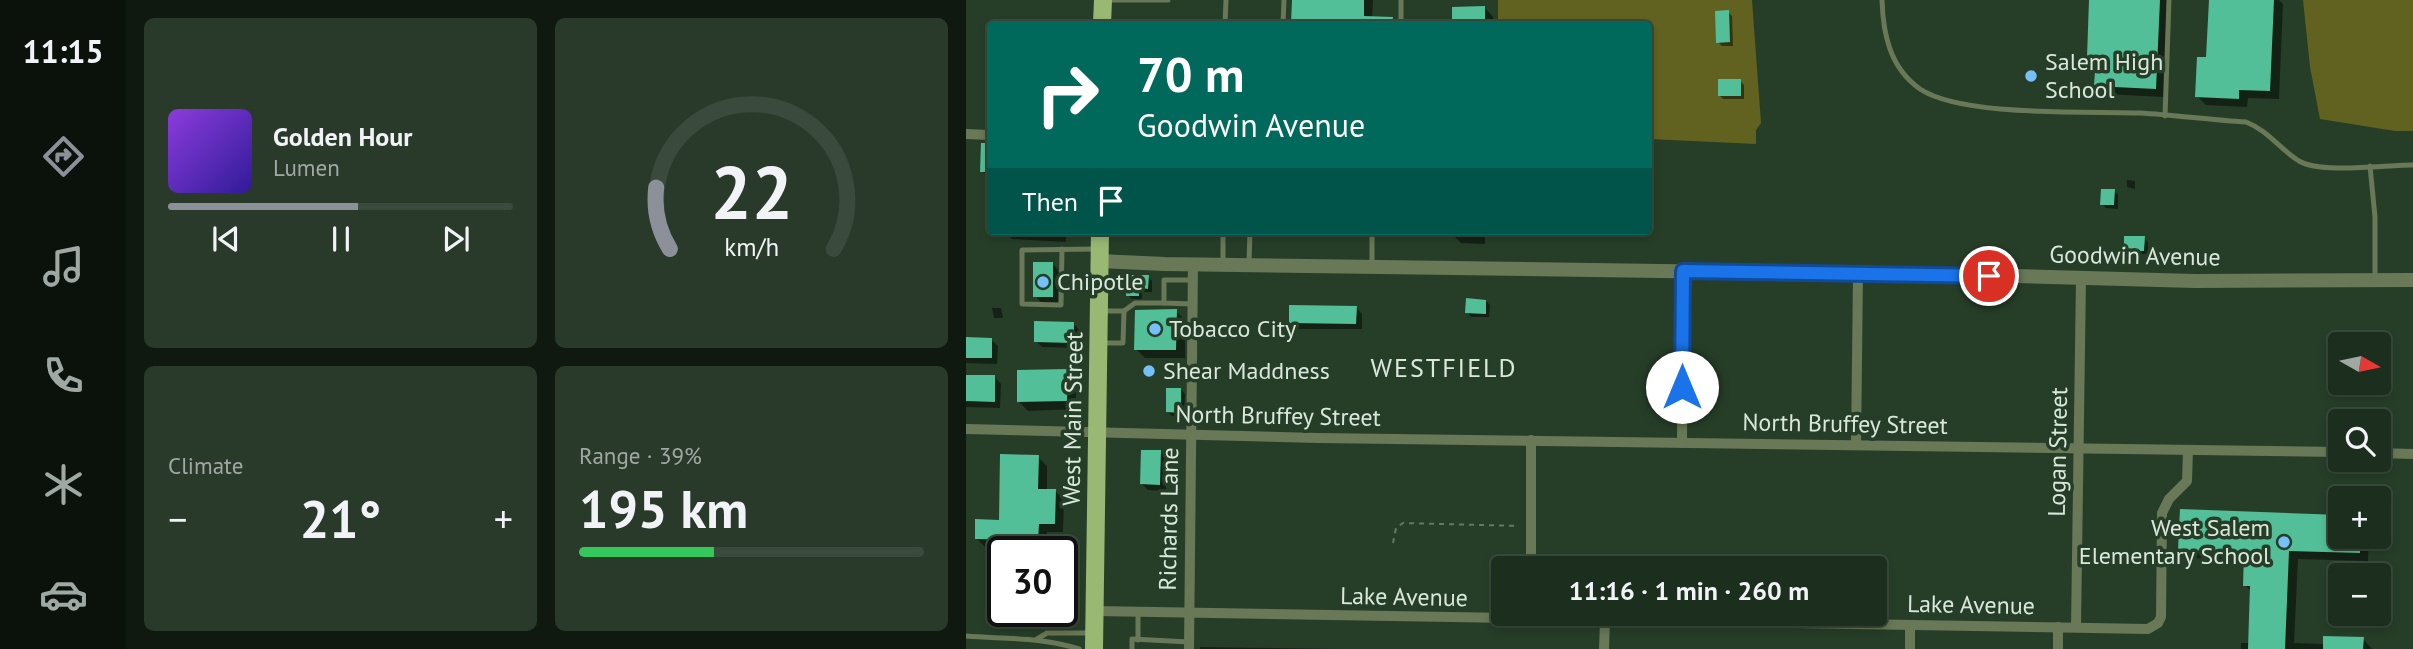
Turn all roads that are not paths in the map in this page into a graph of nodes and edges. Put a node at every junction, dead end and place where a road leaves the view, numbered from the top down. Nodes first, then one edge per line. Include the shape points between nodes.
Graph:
1 (1103, 0) edge
2 (1138, 0) edge
3 (1168, 0) edge
4 (1226, 0) edge
5 (1284, 0) edge
6 (1401, 0) edge
7 (1882, 0) edge
8 (2169, 0) edge
9 (1102, 21) edge
10 (1225, 21) edge
11 (1283, 21) edge
12 (1401, 21) edge
13 (2165, 116) junction
14 (966, 134) edge
15 (987, 135) edge
16 (2413, 165) edge
17 (2370, 166) junction
18 (1223, 235) edge
19 (1250, 235) edge
20 (1372, 235) edge
21 (1100, 247) edge
22 (1062, 249) junction
23 (1193, 263) junction
24 (1165, 264) junction
25 (1223, 264) junction
26 (1249, 264) junction
27 (1372, 266) junction
28 (1683, 271) junction
29 (1858, 274) junction
30 (2081, 278) junction
31 (1164, 279) junction
32 (2375, 279) junction
33 (2413, 280) edge
34 (1192, 281) junction
35 (1164, 303) junction
36 (1192, 304) junction
37 (1098, 311) junction
38 (1124, 311) junction
39 (1098, 342) junction
40 (966, 429) edge
41 (1097, 433) junction
42 (1191, 435) junction
43 (1531, 440) junction
44 (1682, 443) junction
45 (1856, 445) junction
46 (2080, 449) junction
47 (2188, 450) junction
48 (2328, 453) edge
49 (2391, 453) edge
50 (2413, 454) edge
51 (1531, 556) edge
52 (1095, 611) junction
53 (1138, 612) junction
54 (1189, 614) junction
55 (1491, 617) edge
56 (1887, 625) edge
57 (1910, 625) junction
58 (1605, 626) edge
59 (2058, 627) junction
60 (2076, 627) junction
61 (966, 636) edge
62 (1037, 639) junction
63 (1138, 639) junction
64 (1094, 641) edge
65 (1189, 645) edge
66 (1079, 649) edge
67 (1132, 649) edge
68 (1604, 649) edge
69 (1910, 649) edge
70 (2058, 649) edge

1 - 2 lane
1 - 9 main road
2 - 3 lane
4 - 10 lane
5 - 11 lane
6 - 12 lane
7 - 13 lane via 1892,57 1909,79 1931,96 1961,104
8 - 13 lane
13 - 17 lane via 2246,122 2296,159 2319,168
14 - 15 street
16 - 17 lane
17 - 32 lane
18 - 25 lane
19 - 26 lane
20 - 27 lane
21 - 22 lane
21 - 24 street, Goodwin Avenue
21 - 37 main road, West Main Street
22 - 22 lane via 1022,250 1022,304 1061,305
23 - 24 street, Goodwin Avenue
23 - 25 street, Goodwin Avenue
23 - 34 street, Richards Lane
24 - 31 lane
25 - 26 street, Goodwin Avenue
26 - 27 street, Goodwin Avenue
27 - 28 street, Goodwin Avenue
28 - 29 street, Goodwin Avenue
28 - 44 street
29 - 30 street, Goodwin Avenue
29 - 45 street
30 - 32 street, Goodwin Avenue
30 - 46 street, Logan Street
31 - 34 lane
31 - 35 lane
32 - 33 street, Goodwin Avenue
34 - 36 street, Richards Lane
35 - 36 lane
35 - 38 lane via 1135,303
36 - 42 street, Richards Lane
37 - 38 lane
37 - 39 main road, West Main Street
38 - 39 lane via 1123,343
39 - 41 main road, West Main Street
40 - 41 street, North Bruffey Street
41 - 42 street, North Bruffey Street
41 - 52 main road, West Main Street
42 - 43 street, North Bruffey Street
42 - 54 street, Richards Lane
43 - 44 street, North Bruffey Street
43 - 51 street
44 - 45 street, North Bruffey Street
45 - 46 street, North Bruffey Street
46 - 47 street, North Bruffey Street
46 - 60 street, Logan Street
47 - 48 street, North Bruffey Street
47 - 60 street, Lake Avenue via 2187,481 2162,513 2158,623 2148,629
49 - 50 street
52 - 53 street, Lake Avenue
52 - 64 main road, West Main Street
53 - 54 street, Lake Avenue
53 - 63 lane
54 - 55 street, Lake Avenue
54 - 65 street, Richards Lane
56 - 57 street, Lake Avenue
57 - 59 street, Lake Avenue
57 - 69 street
58 - 68 street
59 - 60 street, Lake Avenue
59 - 70 street
61 - 62 lane
62 - 64 lane via 1047,633
62 - 66 lane
63 - 65 lane
63 - 67 lane via 1132,639

